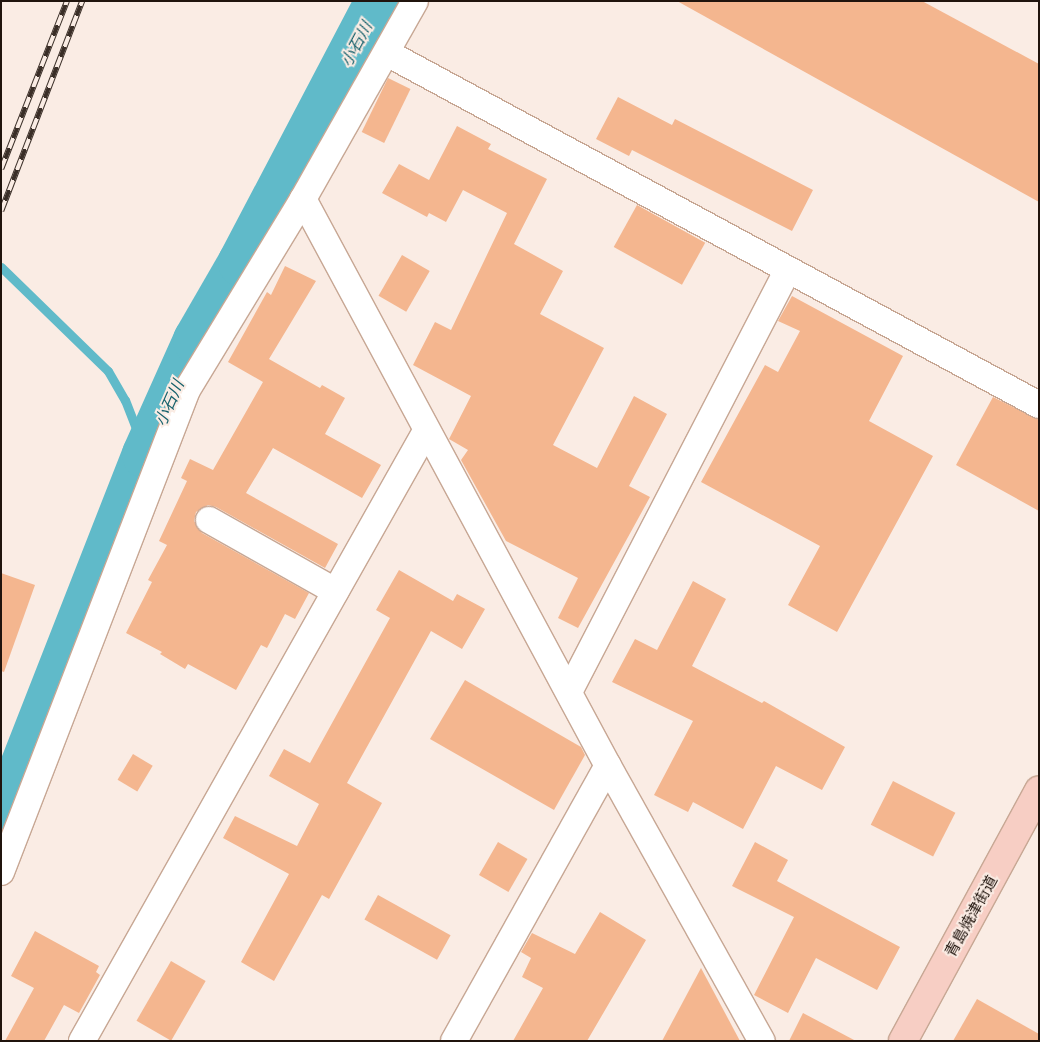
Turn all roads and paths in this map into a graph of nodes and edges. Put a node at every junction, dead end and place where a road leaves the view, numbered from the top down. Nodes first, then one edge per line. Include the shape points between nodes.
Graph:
1 (415, 1) edge
2 (387, 54) junction
3 (303, 199) junction
4 (788, 270) junction
5 (1039, 405) edge
6 (426, 431) junction
7 (209, 520) dead end
8 (335, 591) junction
9 (570, 690) junction
10 (608, 766) junction
11 (1039, 792) edge
12 (1, 872) edge
13 (82, 1041) edge
14 (454, 1041) edge
15 (762, 1041) edge
16 (903, 1041) edge

1 - 2 street
2 - 3 street
2 - 4 street
3 - 6 street
3 - 12 street via 187,390
4 - 5 street
4 - 9 street
6 - 8 street
6 - 9 street
7 - 8 street
8 - 13 street
9 - 10 street
10 - 14 street
10 - 15 street
11 - 16 main road, 青島焼津街道

